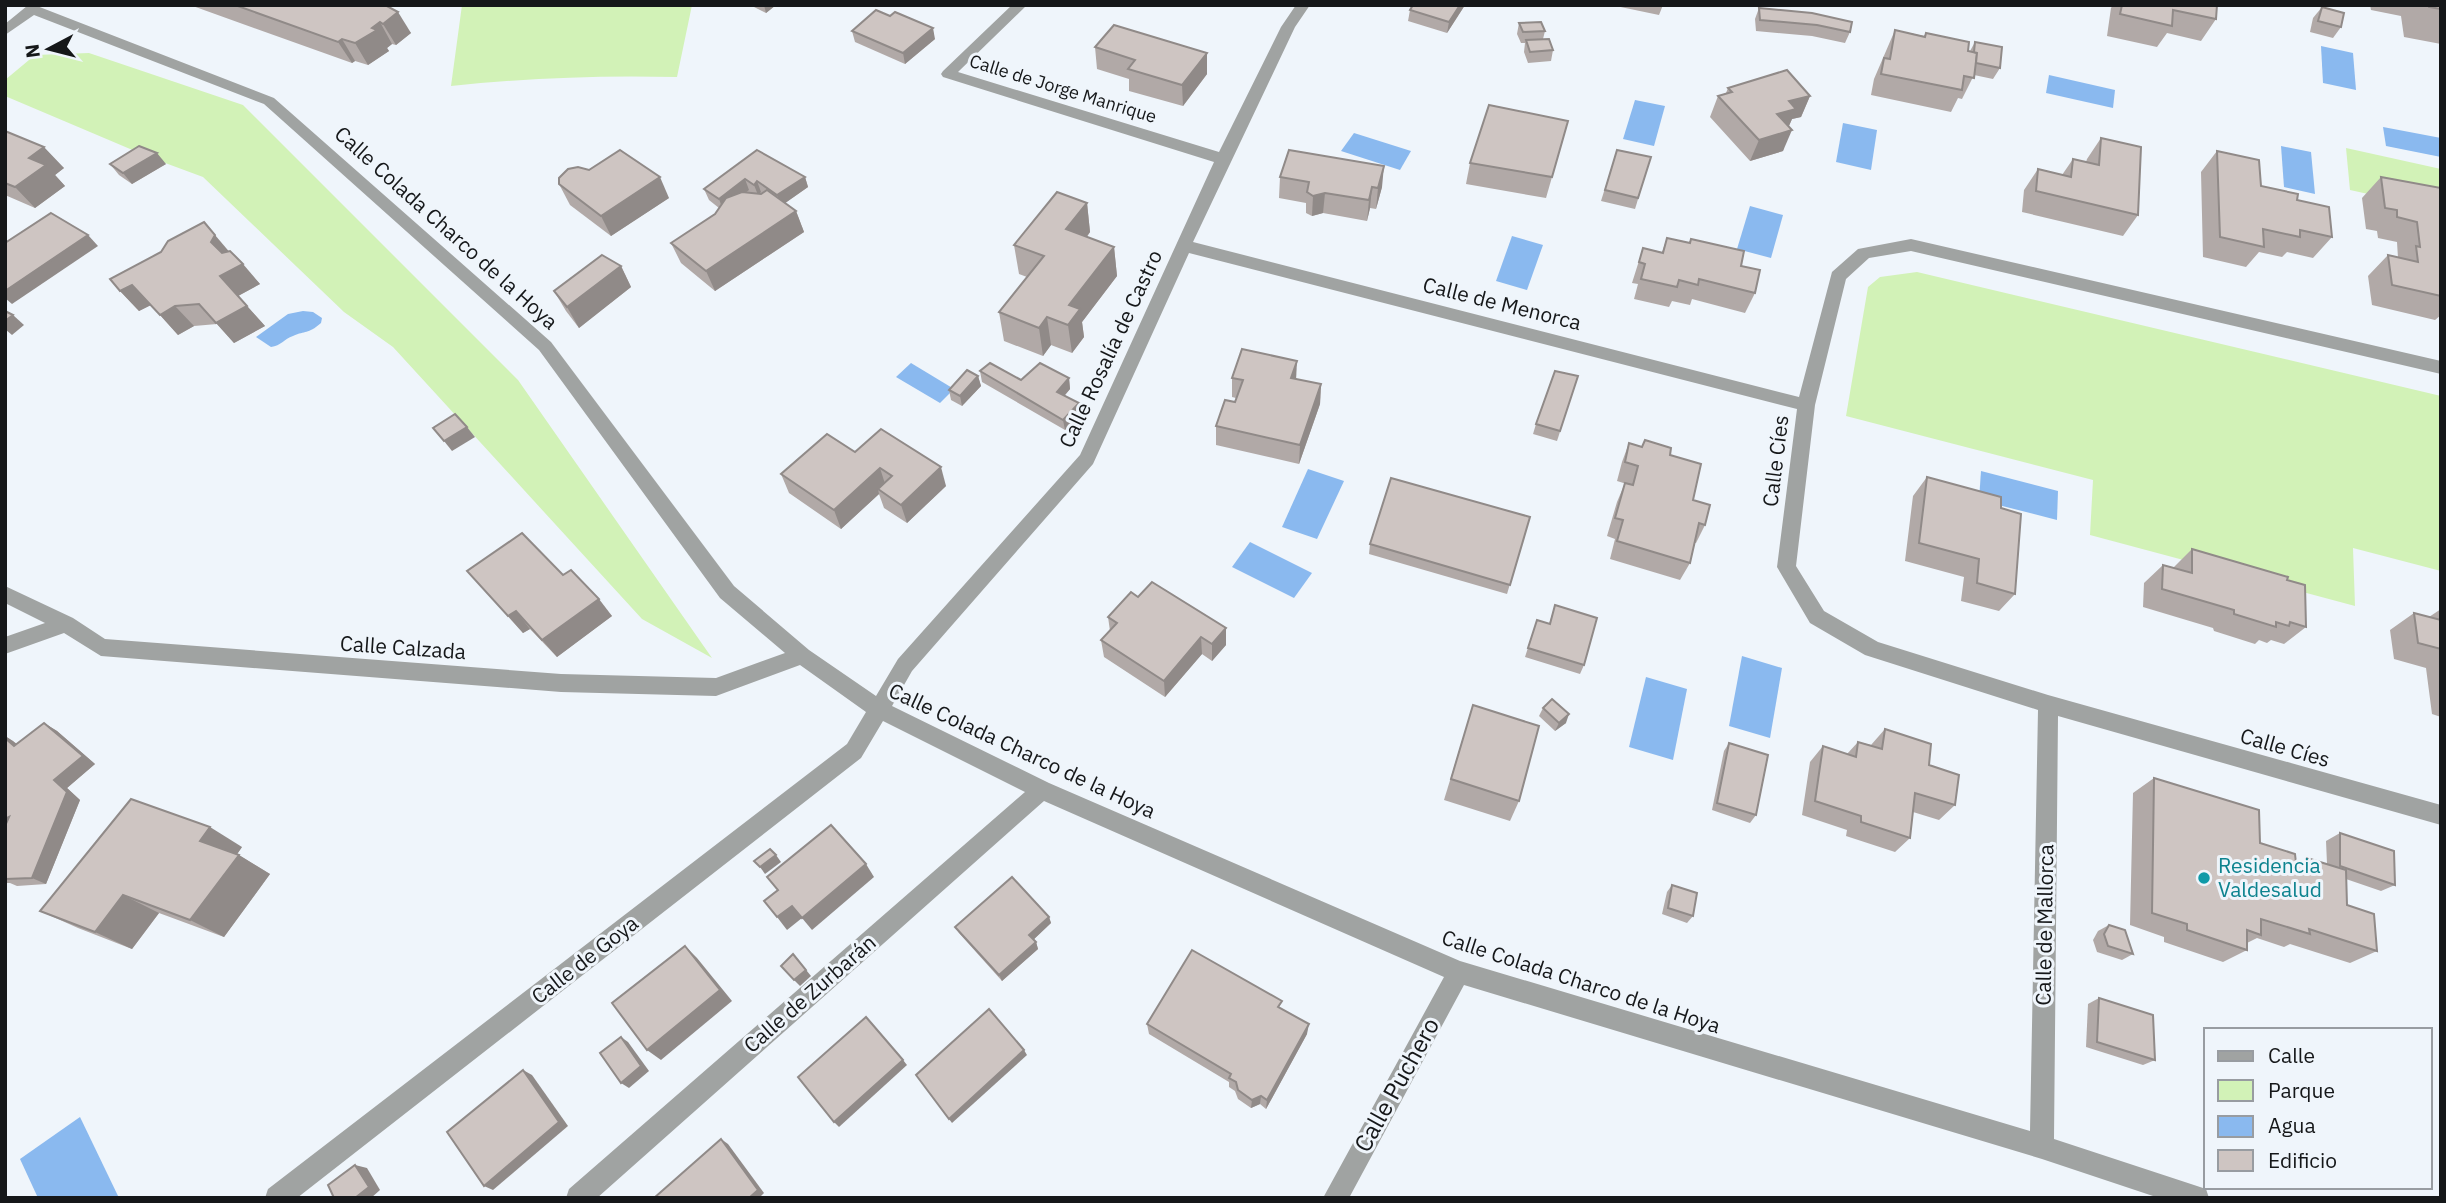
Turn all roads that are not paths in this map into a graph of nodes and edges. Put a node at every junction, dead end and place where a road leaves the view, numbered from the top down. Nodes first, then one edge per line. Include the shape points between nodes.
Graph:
1 (1020, 5) edge
2 (1303, 5) edge
3 (34, 7) edge
4 (5, 31) edge
5 (1223, 159) junction
6 (1185, 246) junction
7 (2441, 368) edge
8 (1806, 405) junction
9 (5, 594) edge
10 (66, 624) junction
11 (5, 646) edge
12 (802, 656) junction
13 (2048, 704) junction
14 (880, 710) junction
15 (1042, 790) junction
16 (2441, 816) edge
17 (1460, 972) junction
18 (2042, 1147) junction
19 (277, 1198) edge
20 (578, 1198) edge
21 (1335, 1198) edge
22 (2197, 1198) edge

1 - 5 street, Calle de Jorge Manrique via 948,74
2 - 5 street, Calle Rosalía de Castro
3 - 4 street, Calle Colada Charco de la Hoya
3 - 12 street, Calle Colada Charco de la Hoya via 270,101 545,346 727,592
5 - 6 street, Calle Rosalía de Castro
6 - 8 street, Calle de Menorca
6 - 14 street, Calle Rosalía de Castro via 1087,459 905,664
7 - 8 street, Calle Cíes via 1911,245 1864,253 1838,276
8 - 13 street, Calle Cíes via 1786,567 1816,617 1872,649
9 - 10 street, Calle Calzada
10 - 11 street
10 - 12 street, Calle Calzada via 101,647 561,683 716,687
12 - 14 street, Calle Colada Charco de la Hoya
13 - 16 street, Calle Cíes
13 - 18 street, Calle de Mallorca
14 - 15 street, Calle Colada Charco de la Hoya
14 - 19 street, Calle de Goya via 854,751
15 - 17 street, Calle Colada Charco de la Hoya
15 - 20 street, Calle de Zurbarán
17 - 18 street, Calle Colada Charco de la Hoya
17 - 21 street, Calle Puchero
18 - 22 street, Calle Colada Charco de la Hoya

